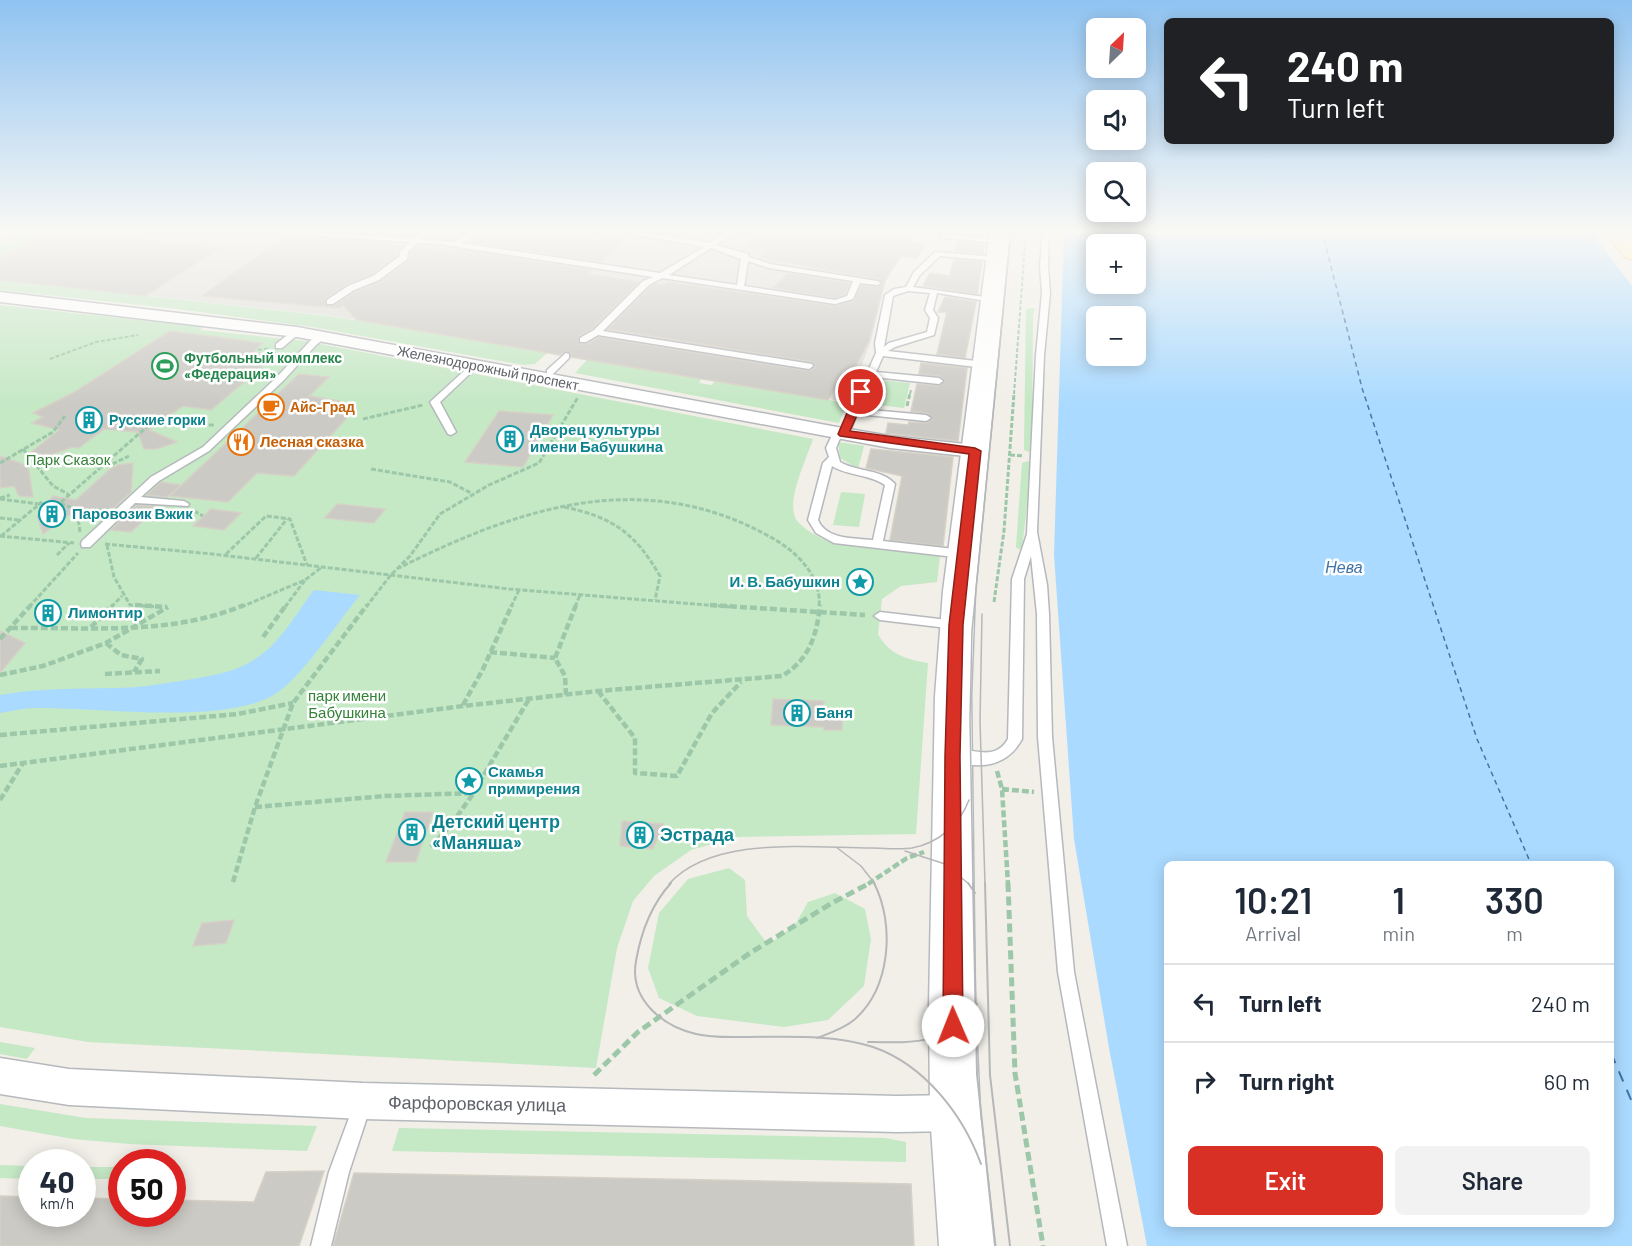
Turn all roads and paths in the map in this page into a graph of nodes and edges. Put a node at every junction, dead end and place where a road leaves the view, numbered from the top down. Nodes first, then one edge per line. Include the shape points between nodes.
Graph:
1 (349, 289) edge
2 (640, 289) edge
3 (741, 289) edge
4 (853, 289) edge
5 (903, 289) edge
6 (916, 289) edge
7 (993, 289) edge
8 (1020, 289) edge
9 (1046, 289) edge
10 (934, 292) junction
11 (0, 297) edge
12 (992, 300) junction
13 (330, 302) dead end
14 (1019, 305) junction
15 (1026, 306) dead end
16 (297, 332) junction
17 (597, 332) junction
18 (138, 336) dead end
19 (322, 337) junction
20 (583, 340) dead end
21 (279, 346) dead end
22 (880, 353) junction
23 (566, 356) dead end
24 (50, 359) dead end
25 (985, 364) junction
26 (474, 365) junction
27 (808, 366) dead end
28 (550, 372) dead end
29 (870, 374) junction
30 (914, 378) junction
31 (939, 381) dead end
32 (581, 392) dead end
33 (435, 402) junction
34 (853, 411) junction
35 (65, 416) dead end
36 (905, 416) junction
37 (926, 418) dead end
38 (363, 420) dead end
39 (132, 422) dead end
40 (149, 425) junction
41 (230, 426) junction
42 (451, 432) dead end
43 (841, 433) junction
44 (23, 449) junction
45 (975, 451) junction
46 (1010, 454) junction
47 (129, 456) dead end
48 (1028, 457) dead end
49 (833, 459) junction
50 (0, 463) edge
51 (371, 470) dead end
52 (97, 471) junction
53 (472, 493) junction
54 (68, 494) junction
55 (10, 495) dead end
56 (0, 499) edge
57 (132, 500) junction
58 (60, 502) junction
59 (40, 503) junction
60 (184, 504) dead end
61 (560, 506) junction
62 (0, 518) edge
63 (288, 519) junction
64 (19, 520) junction
65 (1032, 532) junction
66 (0, 536) edge
67 (70, 543) junction
68 (86, 544) junction
69 (106, 544) junction
70 (877, 545) junction
71 (225, 554) junction
72 (963, 554) junction
73 (57, 555) dead end
74 (256, 558) junction
75 (307, 565) junction
76 (322, 567) junction
77 (397, 569) junction
78 (390, 576) junction
79 (1018, 579) junction
80 (1039, 579) junction
81 (305, 580) junction
82 (519, 590) junction
83 (580, 595) junction
84 (122, 596) junction
85 (655, 600) junction
86 (994, 602) dead end
87 (822, 613) junction
88 (880, 616) joint
89 (956, 625) junction
90 (92, 627) junction
91 (137, 627) junction
92 (11, 628) junction
93 (263, 638) dead end
94 (0, 639) edge
95 (106, 643) junction
96 (490, 652) junction
97 (555, 658) junction
98 (160, 671) dead end
99 (134, 672) junction
100 (105, 674) dead end
101 (0, 675) edge
102 (741, 681) junction
103 (598, 691) junction
104 (566, 694) junction
105 (529, 699) junction
106 (293, 703) junction
107 (463, 706) junction
108 (285, 728) junction
109 (0, 735) edge
110 (952, 756) junction
111 (994, 759) junction
112 (24, 762) junction
113 (0, 765) edge
114 (1002, 789) junction
115 (1028, 792) dead end
116 (473, 793) junction
117 (0, 800) edge
118 (255, 807) junction
119 (431, 847) dead end
120 (930, 849) dead end
121 (233, 882) dead end
122 (594, 1075) dead end
123 (0, 1076) edge
124 (363, 1101) junction
125 (955, 1113) junction
126 (321, 1246) edge
127 (968, 1246) edge
128 (1043, 1246) edge
129 (1117, 1246) edge

1 - 13 lane
2 - 17 lane
3 - 4 lane via 841,302
5 - 22 lane via 889,295
6 - 10 lane
7 - 12 main road
8 - 14 path
9 - 65 lane
10 - 12 lane
10 - 22 lane via 929,310 934,318 931,333 892,345
11 - 16 street, Железнодорожный проспект
12 - 25 main road
14 - 15 path
14 - 46 path
16 - 19 street, Железнодорожный проспект
16 - 21 lane
17 - 20 lane
17 - 27 lane
18 - 24 path via 96,342
19 - 26 street, Железнодорожный проспект
19 - 41 lane
22 - 25 lane
22 - 29 lane
23 - 28 lane
25 - 45 main road
26 - 33 lane
26 - 43 street, Железнодорожный проспект
29 - 30 lane
29 - 34 lane
30 - 31 lane
30 - 36 path
32 - 53 path via 539,463
33 - 38 path
33 - 42 lane
34 - 36 lane
34 - 43 lane
35 - 44 path via 53,432
36 - 37 lane
39 - 40 path
40 - 41 path
40 - 52 path
41 - 57 lane via 199,455 163,473
43 - 45 street, Железнодорожный проспект
43 - 49 lane via 832,444
44 - 50 path
44 - 54 path via 53,486
45 - 72 main road
46 - 48 path
46 - 86 path
47 - 52 path
49 - 70 lane via 850,472 888,481
49 - 70 lane via 828,463 813,520 815,527 838,540
51 - 53 path via 450,482
52 - 54 path
53 - 77 path via 440,514
54 - 58 path
55 - 56 path
56 - 59 path
57 - 60 lane
57 - 68 lane
58 - 59 path
58 - 68 path via 77,510 80,534
59 - 64 path
61 - 77 path via 474,533
61 - 85 path via 590,511 615,522 640,543 660,576
61 - 87 path via 585,500 625,499 702,510 734,520 789,547 804,562 817,582
62 - 64 path
63 - 71 path via 266,516
63 - 74 path
63 - 75 path
64 - 66 path
65 - 79 lane
65 - 80 lane
66 - 67 path
67 - 68 path
67 - 73 path
68 - 69 path
68 - 92 path
69 - 71 path
69 - 84 path
70 - 72 lane
71 - 74 path
72 - 89 main road
74 - 75 path
75 - 76 path
76 - 78 path
76 - 81 path
77 - 78 path
78 - 82 path
78 - 106 path
79 - 80 lane
79 - 111 lane via 1016,729 1011,748
80 - 129 lane via 1045,737 1066,972
81 - 91 path via 228,612 186,623
81 - 93 path
82 - 83 path
82 - 96 path
83 - 85 path
83 - 97 path
84 - 90 path
84 - 91 path via 130,605 168,607
85 - 87 path
87 - 88 path
87 - 102 path via 812,644 794,670 782,676
88 - 89 lane
89 - 110 main road
90 - 91 path
90 - 92 path
91 - 95 path
92 - 94 path
95 - 99 path via 121,655 142,659
95 - 101 path via 43,666
96 - 97 path
96 - 107 path
97 - 104 path via 565,676
98 - 99 path
99 - 100 path
102 - 103 path
102 - 103 path via 726,694 677,776 635,773 635,738
103 - 104 path
104 - 105 path
105 - 107 path
105 - 116 path
106 - 108 path
106 - 109 path via 238,714
107 - 108 path
108 - 112 path
108 - 118 path
110 - 111 lane
110 - 125 main road
111 - 114 path
112 - 113 path
112 - 117 path
114 - 115 path
114 - 128 path via 1015,1073
116 - 118 path
116 - 119 path
118 - 121 path
120 - 122 path via 907,858 750,953 638,1032
123 - 124 street, Фарфоровская улица via 69,1087
124 - 125 street, Фарфоровская улица
124 - 126 lane via 339,1172
125 - 127 main road

